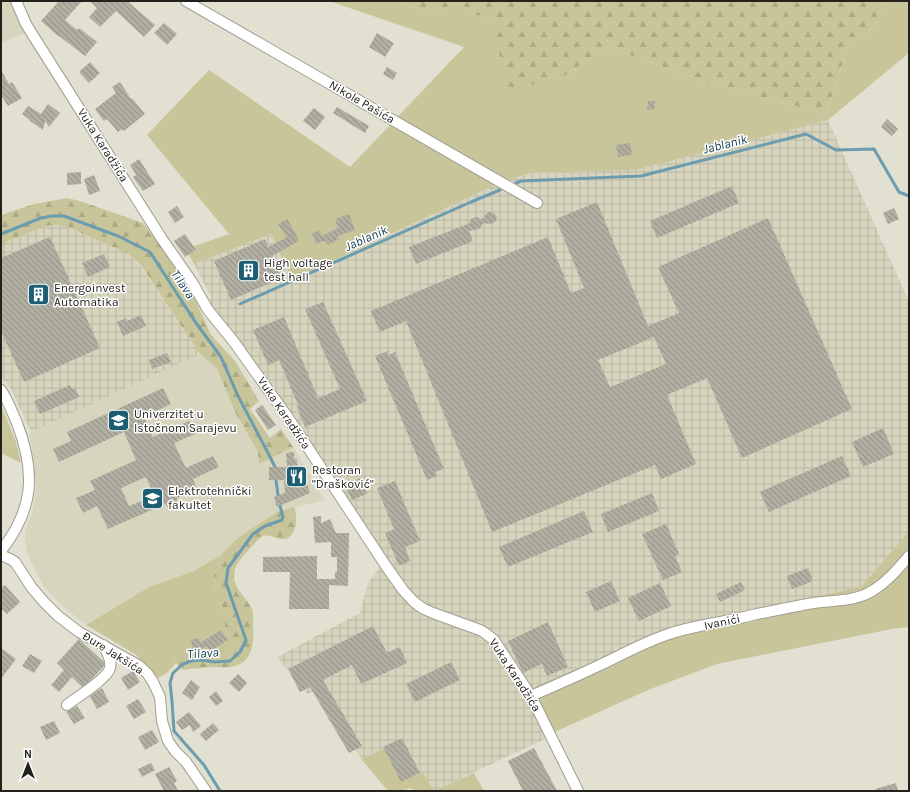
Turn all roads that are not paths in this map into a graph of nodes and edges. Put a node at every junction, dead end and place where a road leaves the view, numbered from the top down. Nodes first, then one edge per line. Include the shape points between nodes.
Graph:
1 (16, 1) edge
2 (186, 1) edge
3 (537, 203) dead end
4 (1, 390) edge
5 (1, 551) edge
6 (1, 555) edge
7 (909, 556) edge
8 (103, 645) junction
9 (531, 696) junction
10 (67, 705) dead end
11 (206, 791) edge
12 (578, 791) edge

1 - 9 street, Vuka Karadžića via 34,37 208,310 289,419 386,566 413,601 424,609 490,636
2 - 3 street, Nikole Pašića
4 - 5 street via 22,439 29,483 22,517
6 - 8 street, Đure Jakšića via 15,562 38,595 58,616 79,632
7 - 9 street, Ivanići via 883,584 860,597 815,603 665,635
8 - 10 street via 109,657 109,671
8 - 11 street, Đure Jakšića via 147,673 160,697 162,721 168,741
9 - 12 street, Vuka Karadžića

